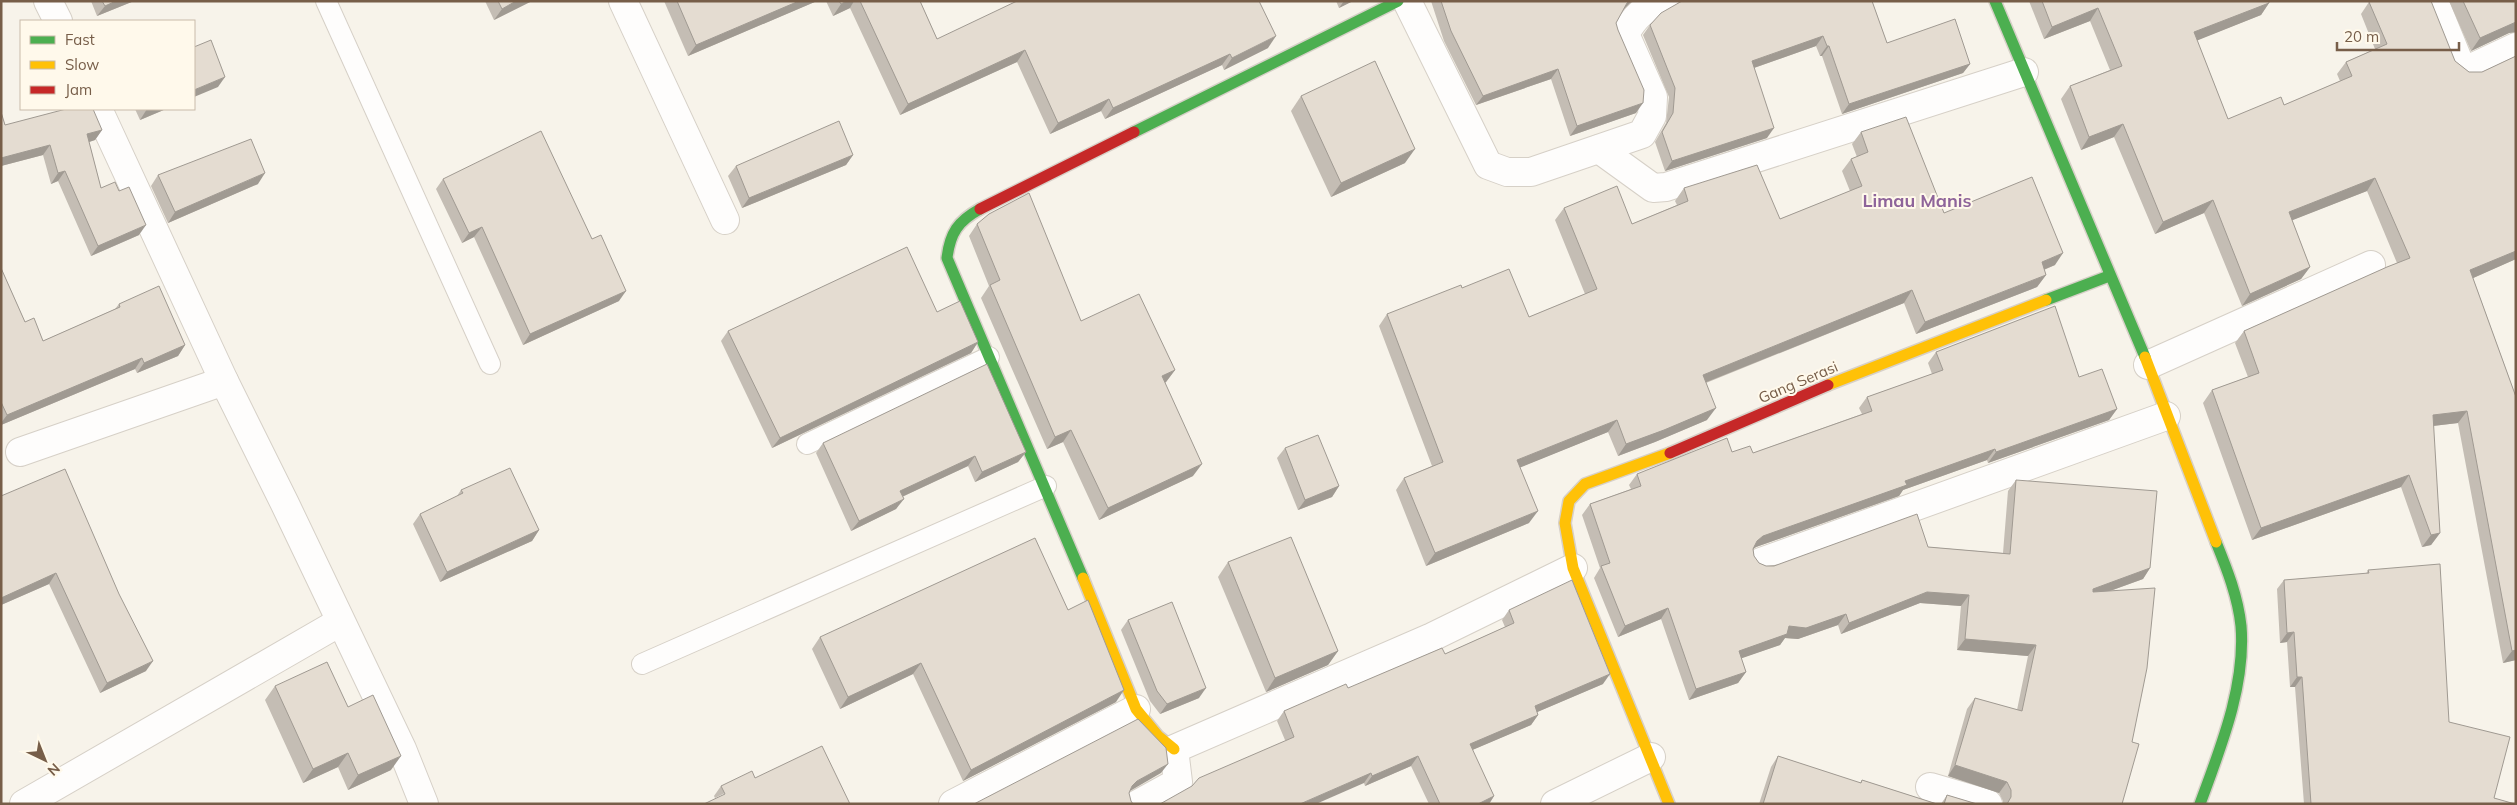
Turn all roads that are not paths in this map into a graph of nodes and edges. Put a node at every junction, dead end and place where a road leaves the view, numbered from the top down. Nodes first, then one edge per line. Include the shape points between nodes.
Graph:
1 (48, 1) edge
2 (326, 1) edge
3 (623, 1) edge
4 (1398, 1) edge
5 (1407, 1) edge
6 (1664, 1) edge
7 (1995, 1) edge
8 (2434, 1) edge
9 (58, 20) edge
10 (2516, 47) edge
11 (2024, 72) junction
12 (98, 110) edge
13 (1599, 149) junction
14 (725, 220) dead end
15 (2372, 265) dead end
16 (2109, 276) junction
17 (989, 357) junction
18 (490, 364) dead end
19 (2148, 365) junction
20 (224, 381) junction
21 (2166, 416) junction
22 (807, 444) edge
23 (20, 452) dead end
24 (1046, 486) junction
25 (1761, 562) edge
26 (1573, 568) junction
27 (340, 622) junction
28 (642, 664) dead end
29 (1136, 709) junction
30 (1174, 749) junction
31 (1651, 757) junction
32 (1930, 787) dead end
33 (24, 804) edge
34 (424, 804) edge
35 (953, 804) edge
36 (1138, 804) edge
37 (1554, 804) edge
38 (1669, 804) edge
39 (1988, 804) edge
40 (2200, 804) edge

1 - 9 street
2 - 18 lane
3 - 14 street
4 - 17 street via 958,221 948,239 947,258
5 - 13 street via 1488,164 1507,172 1531,172
6 - 13 street via 1634,17 1625,34 1653,97 1652,116 1642,134
7 - 11 street
8 - 10 street via 2461,67 2467,70
11 - 13 street via 1666,187 1653,188
11 - 16 street
12 - 20 street
15 - 19 street
16 - 19 street
16 - 26 street, Gang Serasi via 1840,380 1661,457 1584,484 1566,511
17 - 22 lane
17 - 24 street
19 - 21 street
20 - 23 street
20 - 27 street
21 - 25 street
21 - 40 street via 2233,585 2241,628 2237,680
24 - 28 lane
24 - 29 street
26 - 30 street via 1432,637
26 - 31 street, Gang Serasi
27 - 33 street
27 - 34 street via 402,749
29 - 30 street via 1154,734
29 - 35 street
30 - 36 street via 1178,782
31 - 37 street
31 - 38 street, Gang Serasi
32 - 39 street

